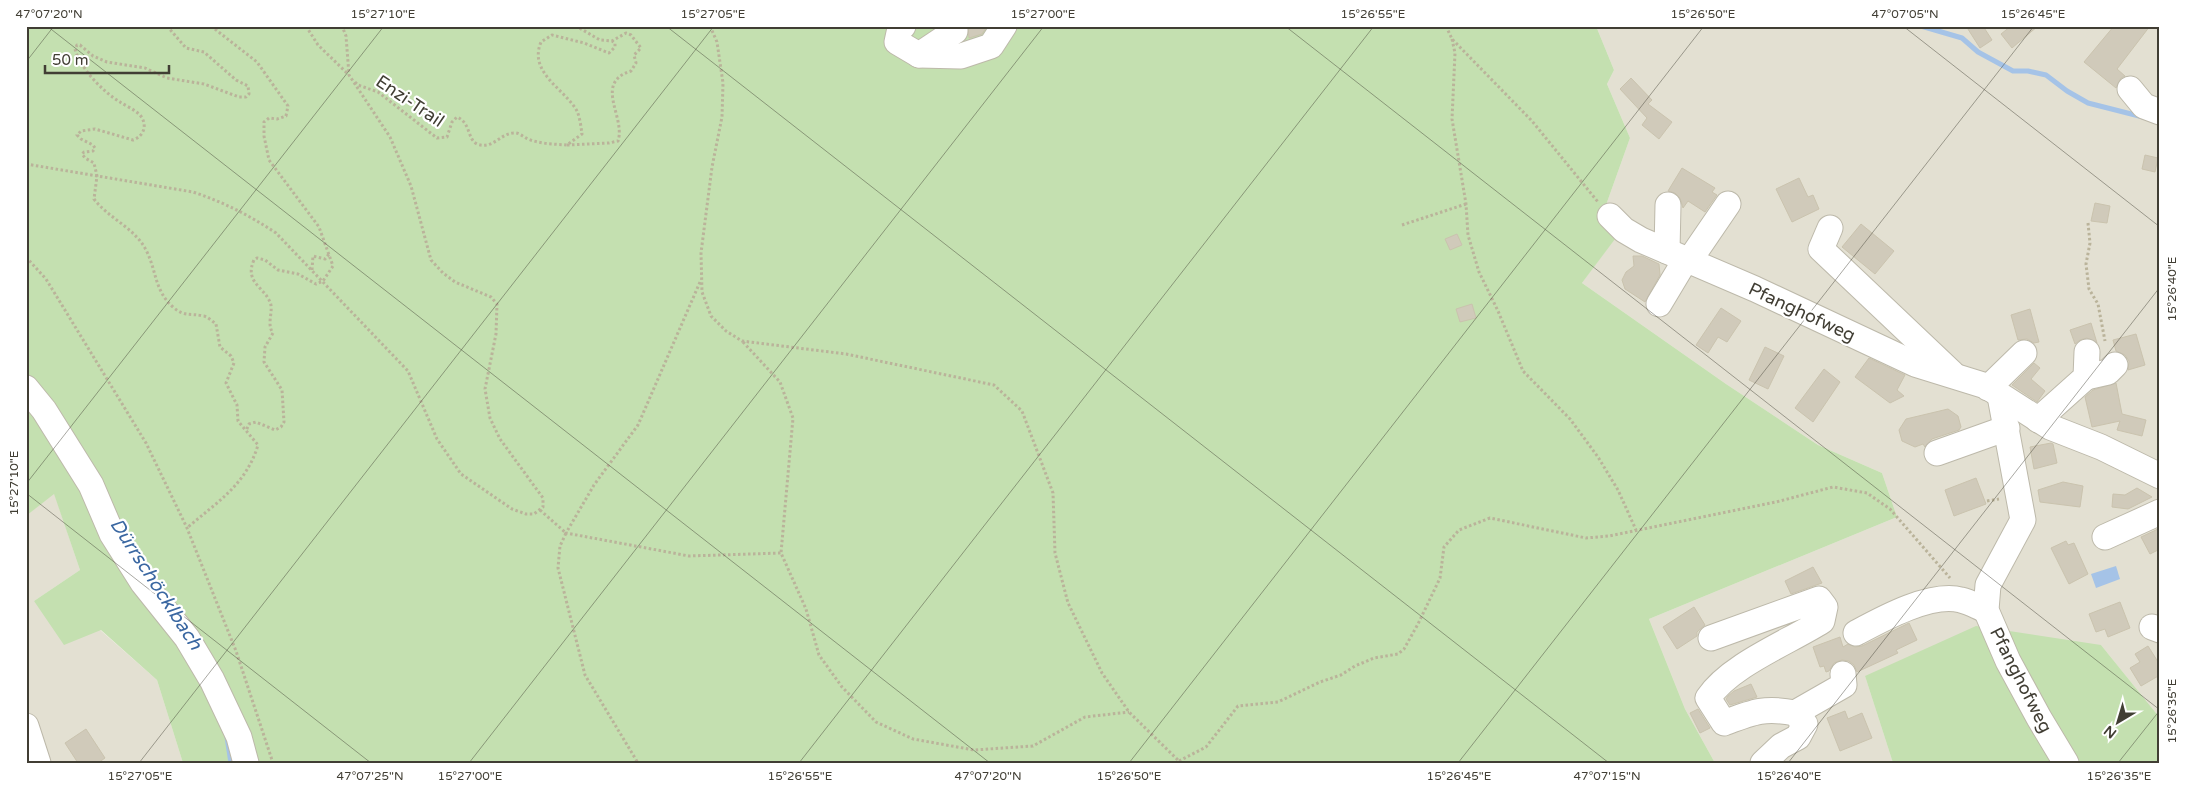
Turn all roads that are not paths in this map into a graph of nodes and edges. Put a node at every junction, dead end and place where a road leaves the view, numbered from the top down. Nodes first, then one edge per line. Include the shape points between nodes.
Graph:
1 (903, 26) edge
2 (1004, 26) edge
3 (956, 31) dead end
4 (919, 56) junction
5 (2130, 90) dead end
6 (2160, 112) edge
7 (1728, 204) dead end
8 (1668, 205) dead end
9 (1610, 216) road end
10 (1830, 228) dead end
11 (1681, 257) junction
12 (1659, 304) dead end
13 (2024, 354) dead end
14 (2103, 356) road end
15 (1955, 376) junction
16 (26, 388) edge
17 (1994, 392) junction
18 (2038, 420) junction
19 (2007, 428) junction
20 (1937, 453) dead end
21 (2160, 476) edge
22 (2160, 512) edge
23 (2105, 537) dead end
24 (1979, 607) junction
25 (1856, 633) dead end
26 (1711, 638) dead end
27 (1843, 674) dead end
28 (1795, 713) junction
29 (26, 726) edge
30 (38, 763) edge
31 (246, 763) edge
32 (1763, 763) edge
33 (2066, 763) edge

1 - 4 street via 897,42
2 - 4 street via 991,46 961,56
3 - 4 street
5 - 6 street via 2144,106
7 - 11 street
8 - 11 street
9 - 11 street, Pfanghofweg via 1641,240
10 - 15 street via 1821,249
11 - 12 street
11 - 15 street, Pfanghofweg via 1915,364
13 - 17 street
14 - 18 street via 2108,372 2086,377
15 - 17 street, Pfanghofweg
16 - 31 street via 44,410 91,485 112,534 143,583 187,638 212,680 239,737
17 - 18 street, Pfanghofweg
17 - 19 street, Pfanghofweg
18 - 21 street, Pfanghofweg
19 - 20 street
19 - 24 street, Pfanghofweg via 2023,520
22 - 23 street
24 - 25 street via 1960,599 1937,600 1896,612
24 - 33 street, Pfanghofweg
26 - 28 street via 1819,599 1824,607 1822,621 1748,664 1715,688 1708,698 1724,723 1759,710 1778,709
27 - 28 street via 1844,685
28 - 32 street via 1805,724 1798,737 1781,746
29 - 30 street

